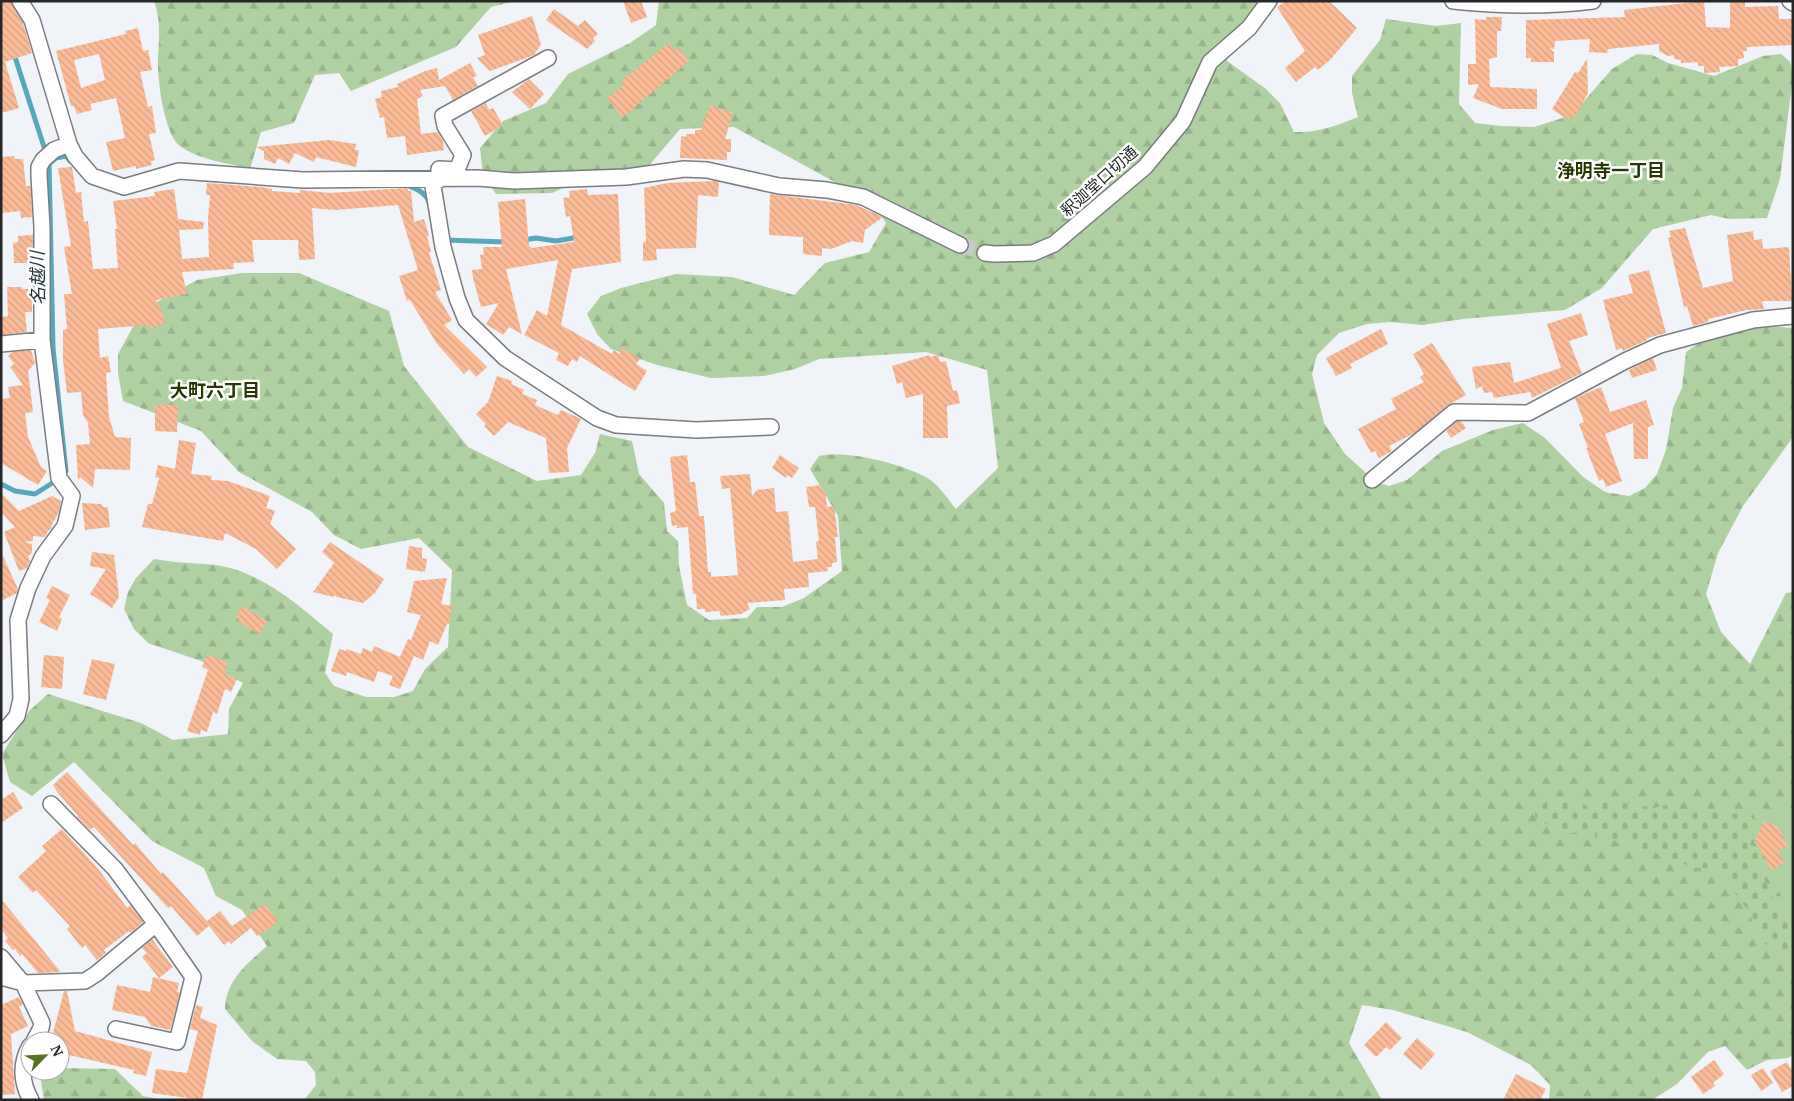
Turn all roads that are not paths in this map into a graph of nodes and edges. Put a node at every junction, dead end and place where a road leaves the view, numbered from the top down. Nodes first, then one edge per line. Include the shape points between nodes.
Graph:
1 (20, 1) edge
2 (1270, 1) edge
3 (1453, 1) edge
4 (1593, 1) edge
5 (548, 58) dead end
6 (69, 144) junction
7 (435, 180) junction
8 (960, 245) tunnel mouth
9 (985, 253) tunnel mouth
10 (1793, 316) edge
11 (42, 340) junction
12 (1, 344) edge
13 (771, 427) dead end
14 (1372, 480) dead end
15 (1, 735) edge
16 (51, 804) dead end
17 (156, 924) junction
18 (1, 957) edge
19 (1, 977) edge
20 (23, 983) junction
21 (116, 1029) dead end
22 (40, 1031) edge
23 (25, 1081) edge
24 (31, 1100) edge

1 - 6 street via 35,28
2 - 9 street, 釈迦堂口切通 via 1249,28 1210,62 1183,121 1145,168 1054,244 1033,253
3 - 4 street via 1505,6 1555,6
5 - 7 street via 444,116 445,126 463,155 457,170 439,169
6 - 7 street via 92,176 124,187 179,171 303,180
6 - 11 street via 54,150 39,167
7 - 8 street via 626,177 684,169 706,170 779,186 864,197
7 - 13 street via 443,247 463,313 466,320 505,358 597,418 616,425 696,430
10 - 14 street via 1753,320 1660,346 1528,413 1454,412
11 - 12 street
11 - 15 street via 60,478 72,496 65,526 43,556 18,620 21,700 17,716
16 - 17 street via 115,869
17 - 20 street via 85,981
17 - 21 street via 193,977 177,1042
18 - 20 street
19 - 20 street
20 - 22 street via 42,1023
23 - 24 street

